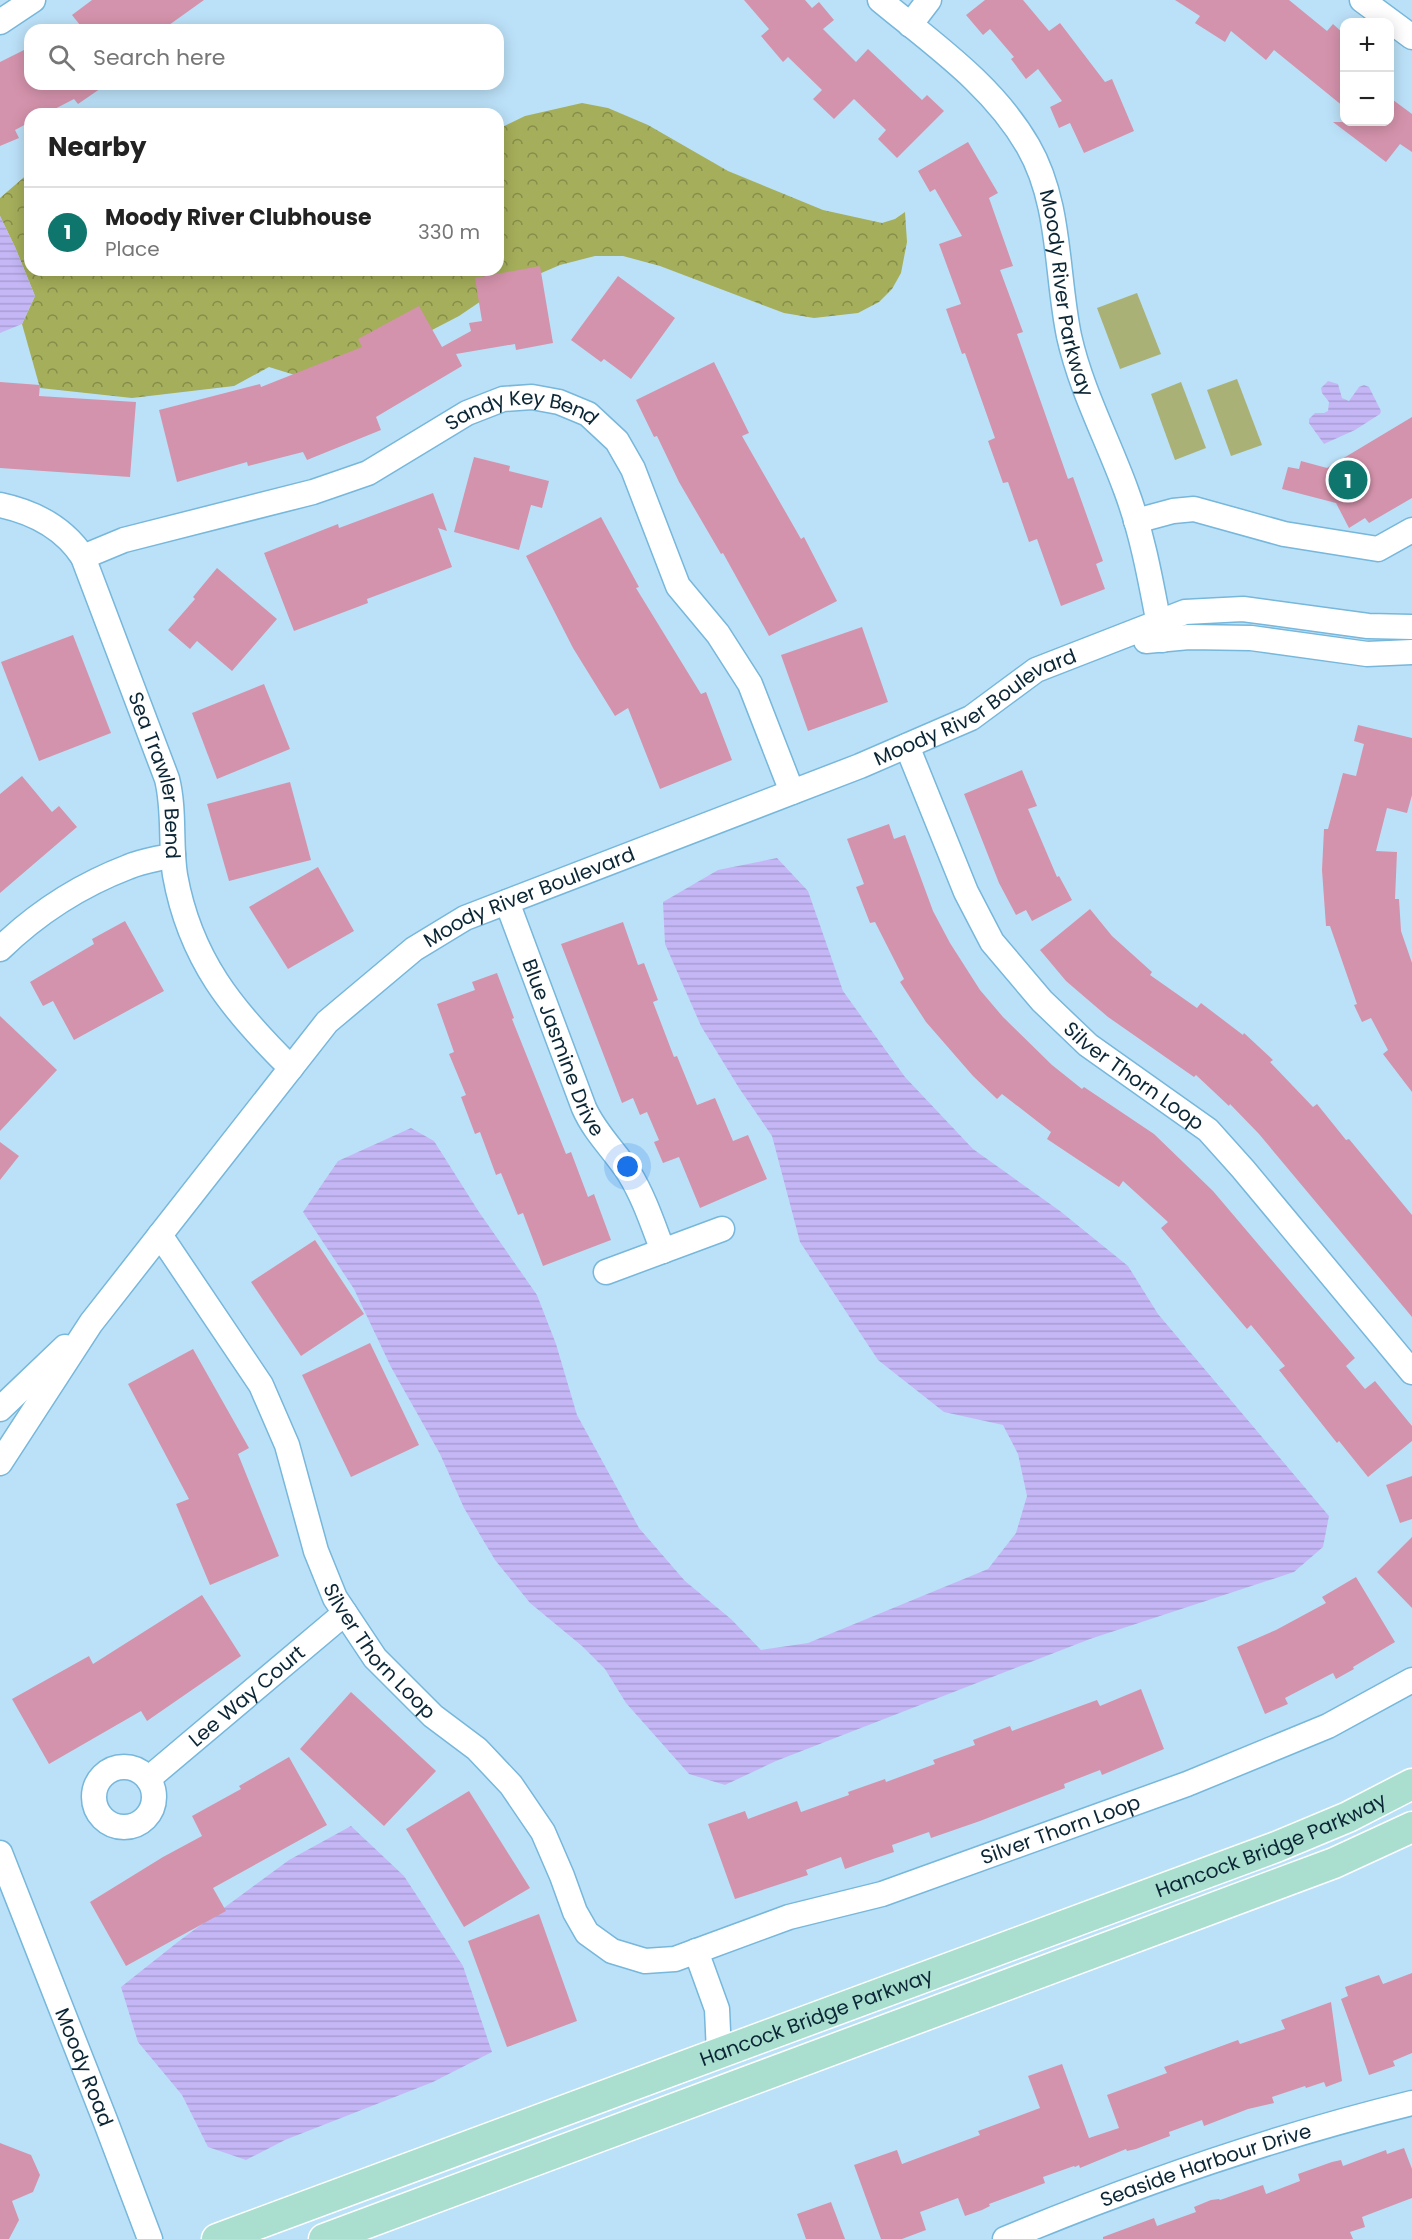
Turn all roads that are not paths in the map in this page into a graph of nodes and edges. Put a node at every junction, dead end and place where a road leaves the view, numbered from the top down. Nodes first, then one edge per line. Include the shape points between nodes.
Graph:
1 (33, 0) edge
2 (880, 0) edge
3 (929, 0) edge
4 (1362, 0) edge
5 (0, 22) edge
6 (910, 25) junction
7 (1412, 37) edge
8 (0, 505) edge
9 (1136, 520) junction
10 (1412, 530) edge
11 (83, 557) junction
12 (1412, 627) edge
13 (1160, 631) junction
14 (1412, 652) edge
15 (907, 746) junction
16 (792, 792) junction
17 (173, 855) junction
18 (507, 902) junction
19 (0, 949) edge
20 (291, 1068) junction
21 (722, 1229) dead end
22 (160, 1235) junction
23 (663, 1251) junction
24 (606, 1272) dead end
25 (91, 1323) junction
26 (1412, 1372) edge
27 (3, 1405) edge
28 (29, 1418) junction
29 (0, 1463) edge
30 (345, 1613) junction
31 (1412, 1680) edge
32 (148, 1779) dead end
33 (1412, 1784) edge
34 (1412, 1827) edge
35 (0, 1853) edge
36 (1182, 1881) junction
37 (6, 1888) edge
38 (1194, 1915) junction
39 (696, 1951) junction
40 (719, 2053) junction
41 (1412, 2103) edge
42 (150, 2239) edge
43 (217, 2239) edge
44 (324, 2239) edge
45 (1005, 2239) edge

1 - 5 street
2 - 6 street, Moody River Parkway
3 - 6 street
4 - 7 street
6 - 9 street, Moody River Parkway via 987,90 1028,146 1052,214 1069,336 1084,390
8 - 11 street, Sea Trawler Bend via 18,509 51,526
9 - 10 street via 1194,509 1284,534 1378,549
9 - 13 street, Moody River Parkway
11 - 16 street, Sandy Key Bend via 124,540 313,492 368,473 467,413 503,399 532,397 559,402 588,414 616,441 633,469 678,586 718,634 750,684
11 - 17 street, Sea Trawler Bend via 167,779
12 - 13 street, Moody River Boulevard via 1368,626 1244,609 1185,612
13 - 14 street, Moody River Boulevard via 1190,637 1251,638 1367,654
13 - 15 street, Moody River Boulevard via 1096,646 1036,669 971,718
15 - 16 street, Moody River Boulevard
15 - 26 street, Silver Thorn Loop via 966,892 992,942 1042,1001 1088,1045 1208,1130
16 - 18 street, Moody River Boulevard
17 - 19 street via 100,879 64,899
17 - 20 street, Sea Trawler Bend via 180,896 206,965 236,1011
18 - 20 street, Moody River Boulevard via 465,918 414,949 327,1022
18 - 23 street, Blue Jasmine Drive via 584,1108 633,1180
20 - 22 street, Moody River Boulevard
21 - 23 street
22 - 25 street, Moody River Boulevard
22 - 30 street, Silver Thorn Loop via 261,1385 287,1444 316,1551
23 - 24 street
25 - 27 street, Moody River Boulevard
25 - 28 street, Moody River Boulevard
27 - 28 street
28 - 29 street, Moody River Boulevard
30 - 32 street, Lee Way Court
30 - 39 street, Silver Thorn Loop via 375,1658 432,1716 477,1749 511,1785 543,1832 574,1912 587,1933 612,1951 645,1961 675,1959
31 - 39 street, Silver Thorn Loop via 1328,1726 1187,1784 882,1894 789,1917
33 - 36 main road, Hancock Bridge Parkway via 1348,1817
34 - 38 main road, Hancock Bridge Parkway via 1334,1863
35 - 37 street, Moody Road
36 - 38 main road
36 - 40 main road, Hancock Bridge Parkway
37 - 42 street, Moody Road via 105,2120
38 - 44 main road, Hancock Bridge Parkway
39 - 40 street via 717,2009
40 - 43 main road, Hancock Bridge Parkway
41 - 45 street, Seaside Harbour Drive via 1200,2165

